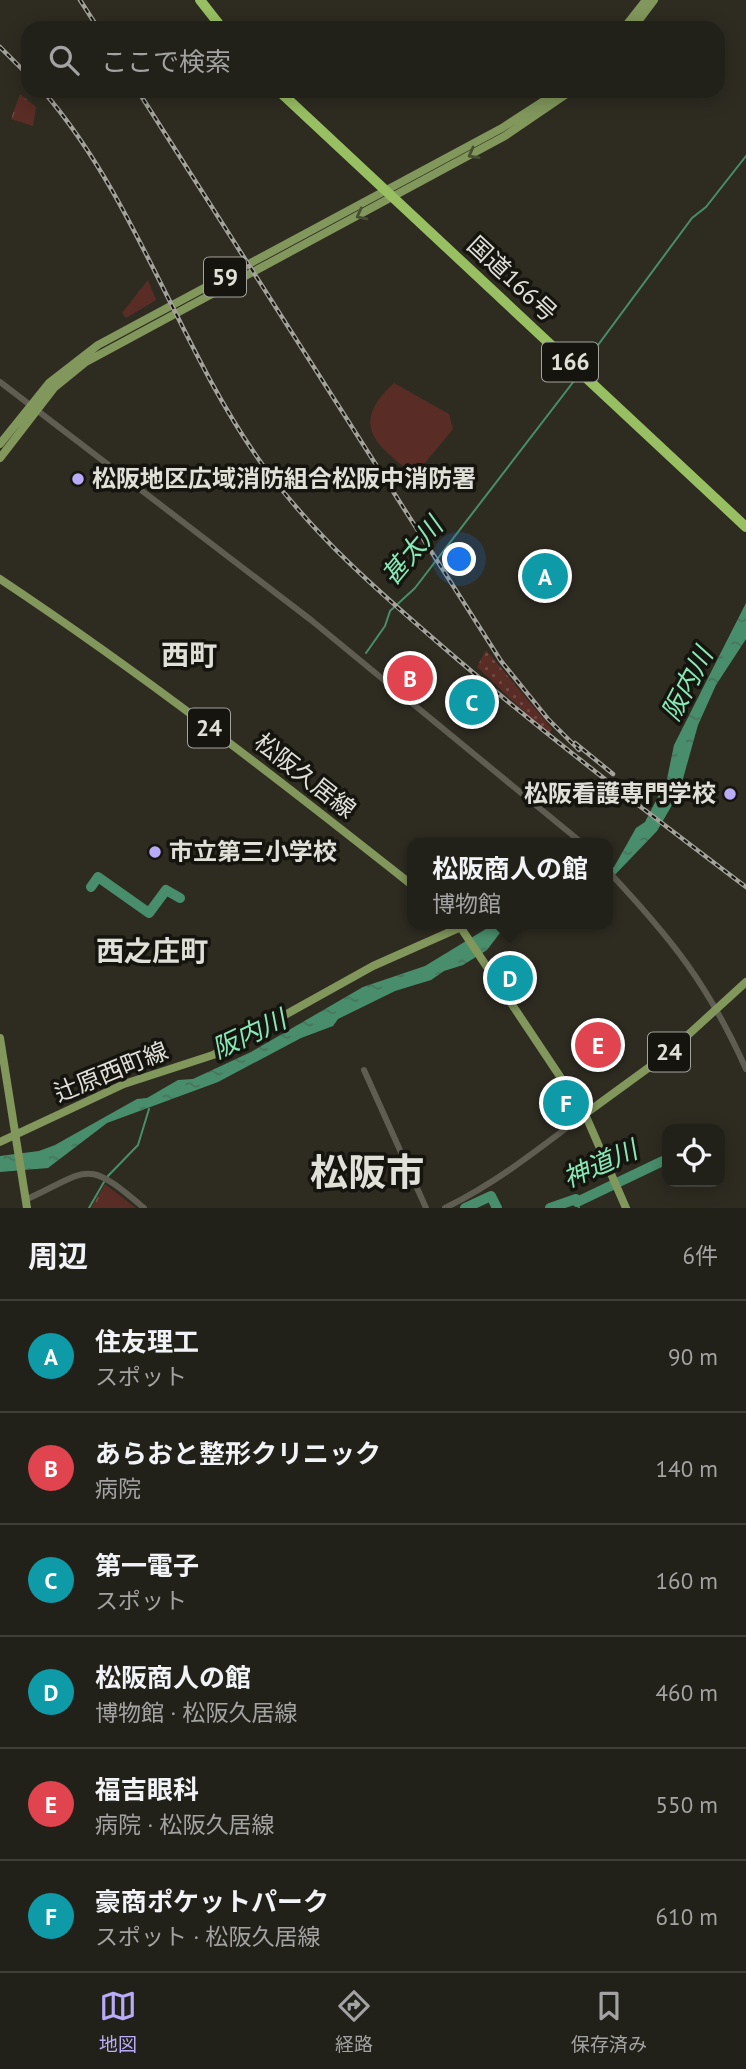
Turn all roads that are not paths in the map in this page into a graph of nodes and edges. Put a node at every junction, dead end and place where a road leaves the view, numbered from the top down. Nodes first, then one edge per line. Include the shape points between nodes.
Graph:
1 (200, 0) edge
2 (646, 0) edge
3 (654, 0) edge
4 (216, 21) edge
5 (630, 21) edge
6 (638, 21) edge
7 (287, 98) edge
8 (548, 98) edge
9 (561, 98) edge
10 (385, 189) junction
11 (394, 197) junction
12 (325, 229) junction
13 (129, 332) junction
14 (0, 382) edge
15 (30, 404) junction
16 (37, 411) junction
17 (0, 444) edge
18 (0, 458) edge
19 (746, 527) edge
20 (0, 579) edge
21 (577, 838) edge
22 (613, 876) edge
23 (407, 881) edge
24 (459, 929) edge
25 (462, 929) edge
26 (746, 982) edge
27 (718, 1008) junction
28 (0, 1038) edge
29 (746, 1069) edge
30 (365, 1070) dead end
31 (584, 1114) junction
32 (16, 1138) junction
33 (0, 1142) edge
34 (25, 1200) edge
35 (144, 1208) edge
36 (426, 1208) edge
37 (445, 1208) edge
38 (626, 1208) edge

1 - 4 highway
2 - 5 main road
3 - 6 main road
7 - 10 highway, 国道166号 / 166
8 - 10 main road via 502,128
9 -> 11 main road via 530,121
10 - 11 highway, 国道166号 / 166
10 - 12 main road, 59
11 -> 12 main road, 59
11 - 19 highway, 国道166号 / 166
12 - 13 main road, 59
13 - 15 main road, 59 via 67,366
13 - 16 main road, 59 via 69,376
14 - 15 street
15 - 16 street
15 - 17 main road, 59
16 - 18 main road, 59
16 - 21 street via 311,620
20 - 23 main road, 松阪久居線 / 24 via 271,773
22 - 27 street via 668,935
24 - 32 main road, 辻原西町線 via 373,966 214,1055 124,1084
25 - 31 main road
26 - 27 main road, 24
27 - 29 street
27 - 31 main road, 24 via 666,1055
28 - 32 main road
30 - 36 street
31 - 37 street via 519,1166
31 - 38 main road
32 - 33 main road, 辻原西町線
32 - 34 main road
34 - 35 street via 75,1174 107,1178

